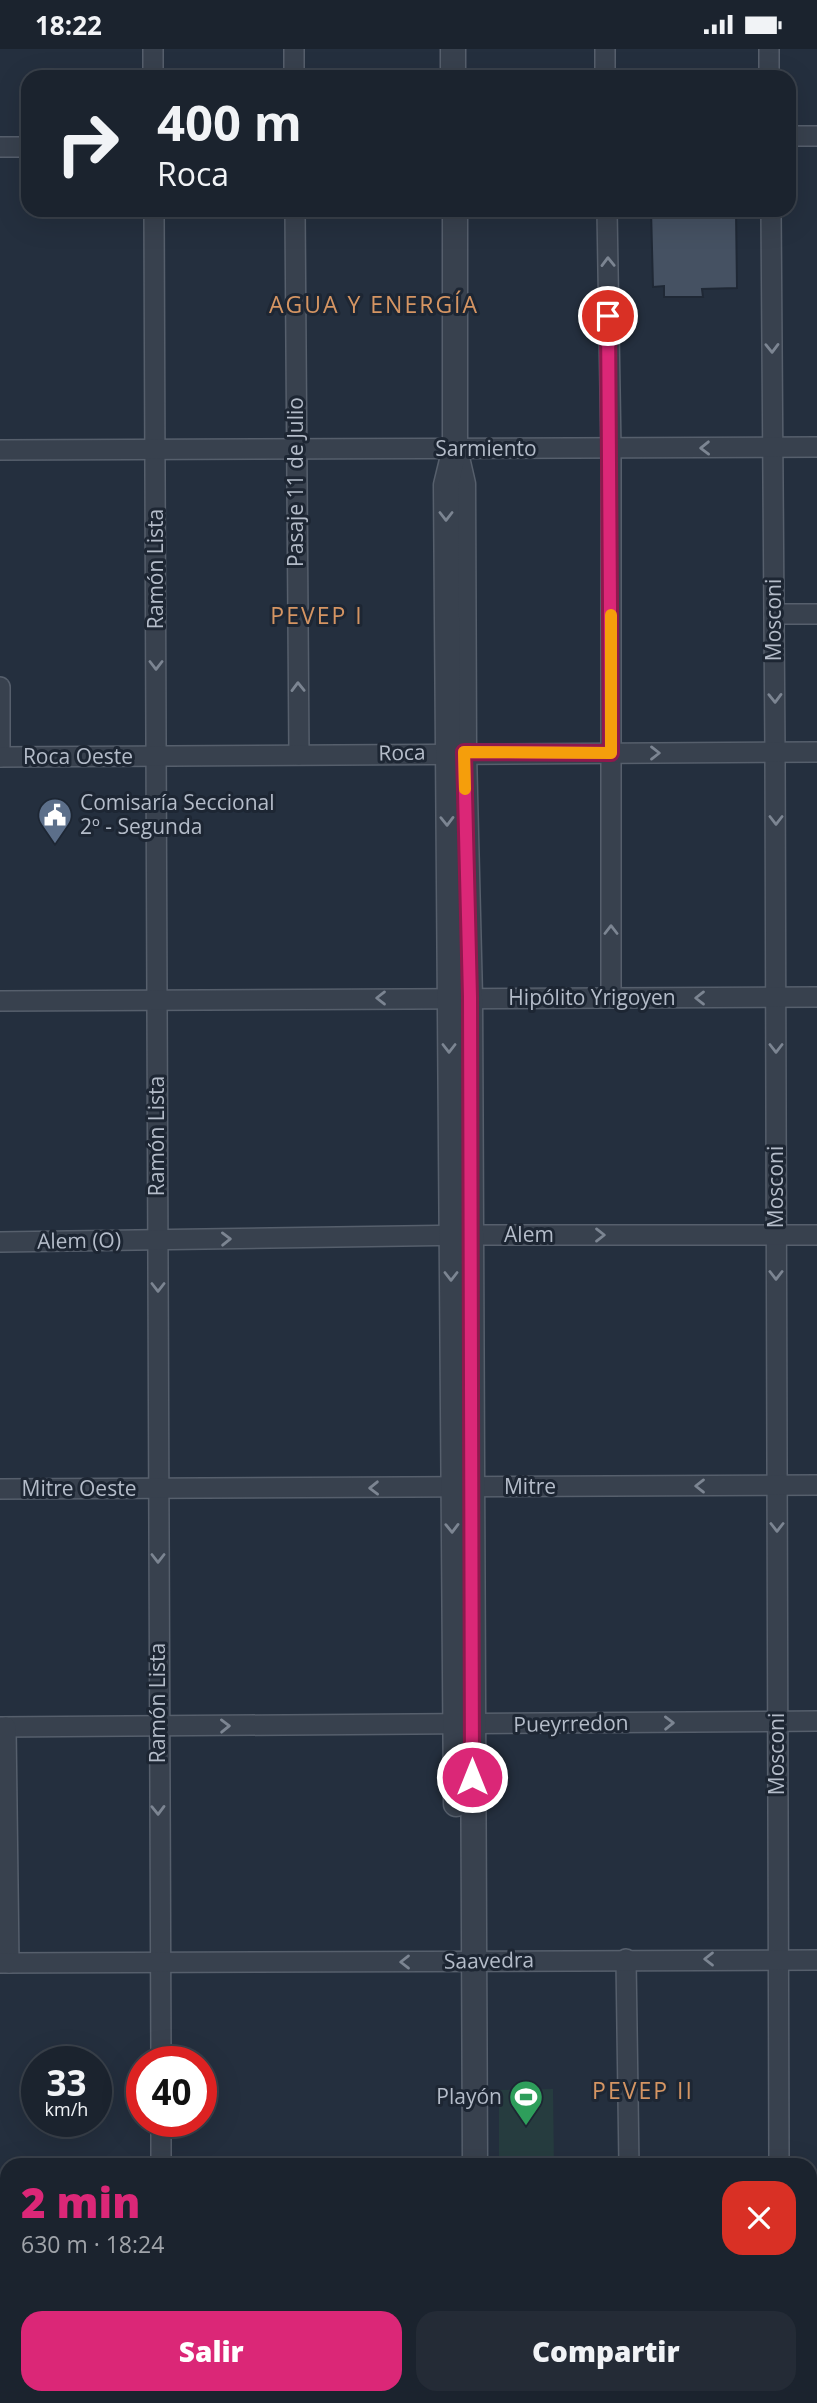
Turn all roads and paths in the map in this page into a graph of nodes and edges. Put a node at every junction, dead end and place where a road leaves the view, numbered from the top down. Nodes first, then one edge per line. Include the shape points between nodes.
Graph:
1 (153, 49) edge
2 (294, 49) edge
3 (453, 49) edge
4 (605, 49) edge
5 (769, 49) edge
6 (153, 70) edge
7 (294, 70) edge
8 (453, 70) edge
9 (605, 70) edge
10 (769, 70) edge
11 (796, 136) edge
12 (817, 136) edge
13 (0, 147) edge
14 (21, 147) edge
15 (154, 217) edge
16 (295, 217) edge
17 (455, 217) edge
18 (607, 217) edge
19 (771, 217) edge
20 (774, 447) junction
21 (817, 447) edge
22 (455, 449) junction
23 (611, 449) junction
24 (0, 450) edge
25 (155, 450) junction
26 (296, 451) junction
27 (774, 614) junction
28 (817, 614) edge
29 (0, 687) edge
30 (456, 752) junction
31 (775, 752) junction
32 (817, 752) edge
33 (611, 753) junction
34 (299, 755) junction
35 (156, 756) junction
36 (0, 757) edge
37 (776, 997) junction
38 (817, 997) edge
39 (156, 998) junction
40 (460, 998) junction
41 (611, 998) junction
42 (0, 1001) edge
43 (817, 1234) edge
44 (776, 1235) junction
45 (460, 1236) junction
46 (158, 1240) junction
47 (0, 1242) edge
48 (817, 1485) edge
49 (777, 1486) junction
50 (461, 1487) junction
51 (0, 1489) edge
52 (159, 1490) junction
53 (777, 1721) junction
54 (817, 1721) edge
55 (463, 1724) junction
56 (3, 1727) edge
57 (157, 1727) junction
58 (625, 1959) junction
59 (817, 1959) edge
60 (778, 1960) junction
61 (466, 1961) junction
62 (5, 1963) edge
63 (160, 1964) junction
64 (161, 2046) edge
65 (161, 2137) edge
66 (161, 2158) edge
67 (460, 2158) edge
68 (475, 2158) edge
69 (629, 2158) edge
70 (779, 2158) edge

1 - 6 street
2 - 7 street
3 - 8 street
4 - 9 street
5 - 10 street
11 - 12 street
13 - 14 street
15 - 25 street, Ramón Lista
16 - 26 street, Pasaje 11 de Julio
17 - 22 street
23 -> 18 street
19 -> 20 street, Mosconi
20 - 21 street, Sarmiento
20 -> 23 street, Sarmiento
20 - 27 street, Mosconi
22 - 23 street, Sarmiento
22 - 26 street, Sarmiento
22 - 30 street via 446,485
23 - 33 street
24 - 25 street, Sarmiento
25 - 26 street, Sarmiento
25 -> 35 street, Ramón Lista
34 -> 26 street, Pasaje 11 de Julio
27 - 28 street
27 -> 31 street, Mosconi
29 - 36 street
30 - 33 street, Roca
30 - 34 street, Roca
30 - 40 street
31 - 32 street, Roca
33 -> 31 street, Roca
31 -> 37 street, Mosconi
41 -> 33 street
34 - 35 street, Roca
35 - 36 street, Roca Oeste
35 - 39 street, Ramón Lista
37 - 38 street, Hipólito Yrigoyen
37 -> 41 street, Hipólito Yrigoyen
37 -> 44 street, Mosconi
40 -> 39 street, Hipólito Yrigoyen
39 - 42 street, Hipólito Yrigoyen
39 - 46 street, Ramón Lista
40 - 41 street, Hipólito Yrigoyen
40 - 45 street
43 - 44 street, Alem
45 -> 44 street, Alem
44 -> 49 street, Mosconi
46 -> 45 street, Alem
45 - 50 street
46 - 47 street, Alem (O)
46 -> 52 street, Ramón Lista
48 - 49 street, Mitre
49 -> 50 street, Mitre
49 -> 53 street, Mosconi
50 -> 52 street, Mitre
50 - 55 street
51 - 52 street, Mitre Oeste
52 -> 57 street, Ramón Lista
53 - 54 street, Pueyrredon
55 -> 53 street, Pueyrredon
53 - 60 street, Mosconi
57 -> 55 street, Pueyrredon
55 - 61 street
56 - 57 street, Pueyrredon
56 - 62 street
57 -> 63 street, Ramón Lista
60 -> 58 street, Saavedra
58 - 61 street, Saavedra
58 - 69 street
59 - 60 street, Saavedra
60 - 70 street, Mosconi
61 -> 63 street, Saavedra
61 - 67 street
61 - 68 street
62 - 63 street, Saavedra
63 - 64 street, Ramón Lista
65 - 66 street

